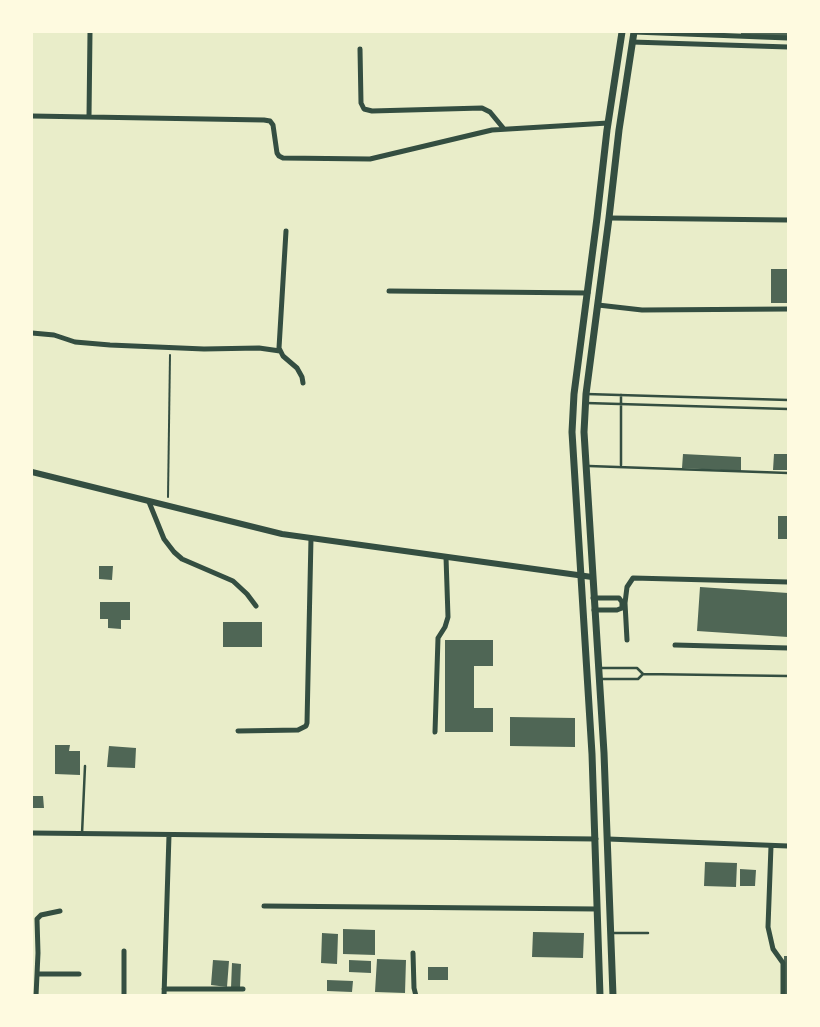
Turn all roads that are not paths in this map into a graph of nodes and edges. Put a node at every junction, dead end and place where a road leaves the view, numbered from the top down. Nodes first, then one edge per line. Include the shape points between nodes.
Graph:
1 (90, 32) edge
2 (622, 32) edge
3 (634, 32) edge
4 (789, 38) edge
5 (632, 42) junction
6 (789, 47) edge
7 (360, 49) dead end
8 (32, 116) edge
9 (89, 117) junction
10 (608, 123) junction
11 (504, 129) junction
12 (609, 218) junction
13 (789, 220) edge
14 (286, 231) dead end
15 (389, 291) dead end
16 (588, 293) junction
17 (598, 305) junction
18 (789, 309) edge
19 (32, 333) edge
20 (280, 351) junction
21 (303, 383) dead end
22 (621, 395) junction
23 (586, 399) junction
24 (789, 400) edge
25 (621, 404) junction
26 (789, 409) edge
27 (585, 466) junction
28 (621, 467) junction
29 (32, 472) edge
30 (789, 474) edge
31 (149, 502) junction
32 (311, 538) junction
33 (446, 557) junction
34 (580, 577) junction
35 (592, 577) junction
36 (789, 582) edge
37 (593, 598) junction
38 (624, 603) junction
39 (256, 606) dead end
40 (594, 610) junction
41 (627, 640) dead end
42 (675, 645) dead end
43 (789, 648) edge
44 (598, 668) junction
45 (643, 674) junction
46 (789, 676) edge
47 (599, 679) junction
48 (238, 731) dead end
49 (435, 732) dead end
50 (85, 766) dead end
51 (32, 833) edge
52 (82, 834) junction
53 (169, 835) junction
54 (596, 839) junction
55 (608, 839) junction
56 (771, 846) junction
57 (789, 846) edge
58 (264, 906) dead end
59 (597, 909) junction
60 (60, 911) dead end
61 (611, 933) junction
62 (648, 933) dead end
63 (124, 951) dead end
64 (413, 953) dead end
65 (37, 974) junction
66 (79, 974) dead end
67 (243, 989) dead end
68 (164, 992) edge
69 (36, 996) edge
70 (124, 996) edge
71 (415, 996) edge
72 (600, 996) edge
73 (613, 996) edge
74 (783, 996) edge

1 - 9 street
2 - 10 main road
3 - 4 street
3 - 5 main road
5 - 6 street
5 - 12 main road
7 - 11 street via 364,109 482,108
8 - 9 street
9 - 11 street via 270,121 277,153 283,158 370,159
10 - 11 street
10 - 16 main road
12 - 13 street
12 - 17 main road
14 - 20 street
15 - 16 street
16 - 34 main road via 572,432
17 - 18 street via 642,310
17 - 23 main road
19 - 20 street via 79,342
20 - 21 street via 297,368
22 - 23 lane
22 - 24 lane
22 - 25 lane
23 - 25 lane
23 - 27 main road
25 - 26 lane
25 - 28 lane
27 - 28 lane
27 - 35 main road
28 - 30 lane
29 - 31 street
31 - 32 street
31 - 39 street via 174,552 233,581
32 - 33 street
32 - 48 street via 306,726
33 - 34 street
33 - 49 street via 448,617 438,638
34 - 35 street
34 - 54 main road
35 - 37 main road
36 - 38 street via 633,578
37 - 38 street via 619,598
37 - 40 main road
38 - 40 street via 617,610
38 - 41 street
40 - 44 main road
42 - 43 street
44 - 45 lane via 638,668
44 - 47 main road
45 - 46 lane
45 - 47 lane via 638,679
47 - 55 main road
50 - 52 lane
51 - 52 street
52 - 53 street
53 - 54 street
53 - 68 street
54 - 59 main road
55 - 56 street
55 - 61 main road
56 - 57 street
56 - 74 street via 769,933 782,962
58 - 59 street
59 - 72 main road
60 - 65 street via 37,919
61 - 62 lane
61 - 73 main road
63 - 70 street
64 - 71 street
65 - 66 street
65 - 69 street
67 - 68 street

